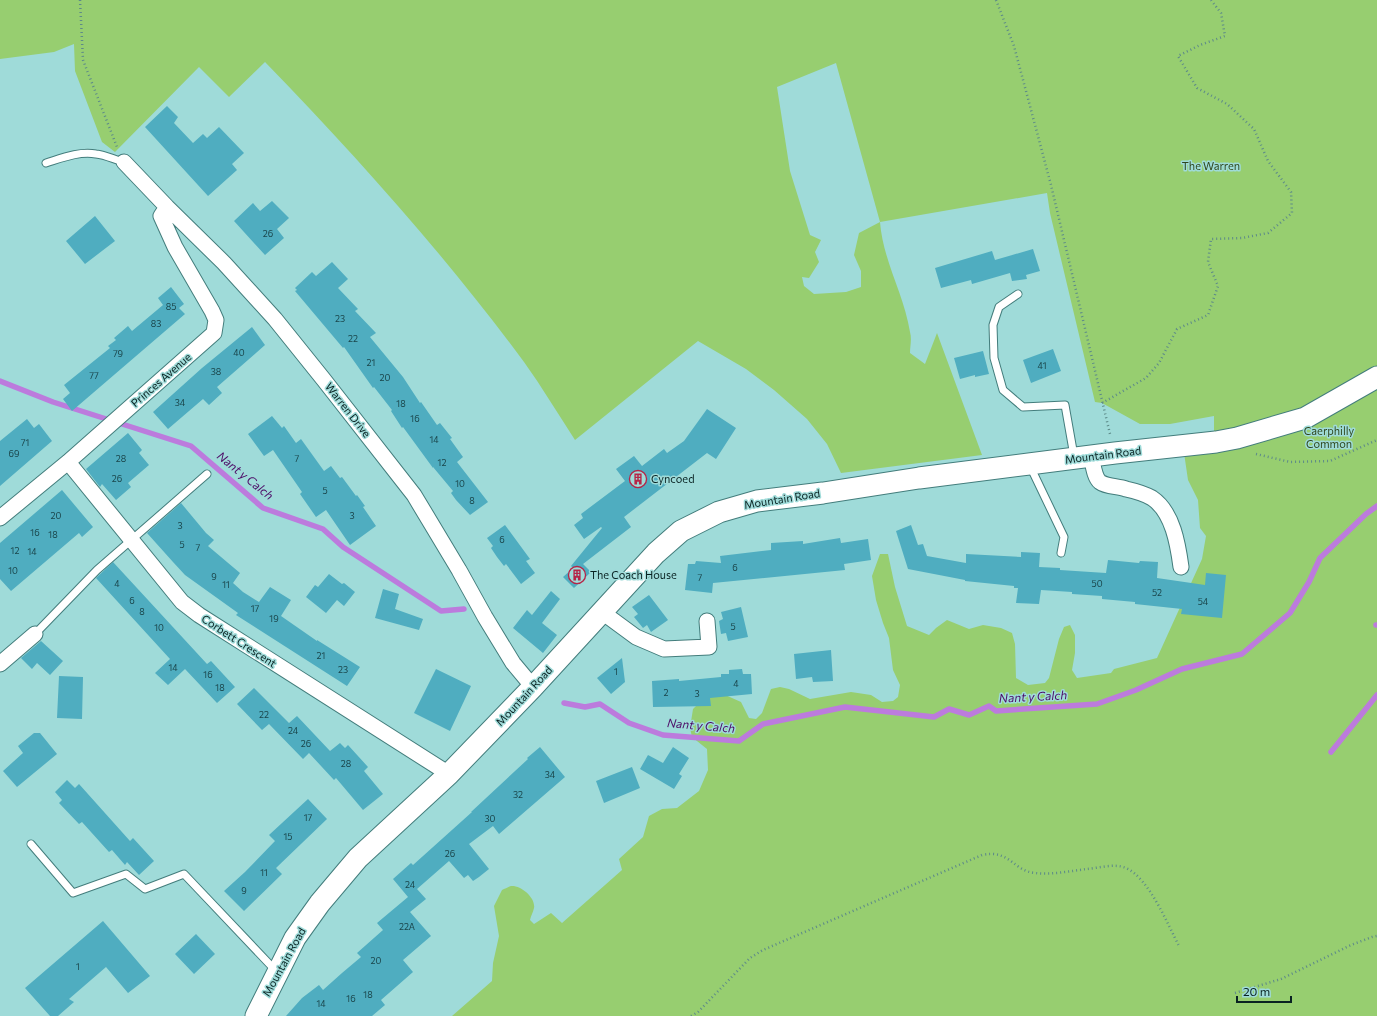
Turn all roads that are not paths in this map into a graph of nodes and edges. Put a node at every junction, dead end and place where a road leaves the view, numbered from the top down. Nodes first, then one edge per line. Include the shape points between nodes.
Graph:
1 (124, 162) joint
2 (46, 163) dead end
3 (167, 207) junction
4 (1018, 294) dead end
5 (1377, 378) edge
6 (1083, 457) junction
7 (68, 462) junction
8 (1029, 464) junction
9 (207, 474) dead end
10 (0, 518) edge
11 (131, 539) junction
12 (1061, 553) dead end
13 (1181, 567) dead end
14 (602, 612) junction
15 (707, 621) dead end
16 (35, 634) joint
17 (0, 664) edge
18 (533, 687) junction
19 (449, 774) junction
20 (31, 844) dead end
21 (277, 972) junction
22 (256, 1016) edge

1 - 2 lane via 86,153
1 - 3 street, Warren Drive
3 - 7 street, Princes Avenue via 162,216 175,247 212,310 216,320 214,333
3 - 18 street, Warren Drive via 224,263 275,319 414,495 513,663
4 - 6 lane via 999,307 993,325 994,358 1003,390 1023,407 1065,406
5 - 6 main road, Mountain Road via 1305,418 1237,438
6 - 8 main road, Mountain Road
6 - 13 street via 1101,483 1137,492 1157,502 1176,535
7 - 10 street, Princes Avenue
7 - 11 street, Corbett Crescent
8 - 12 lane via 1064,537
8 - 14 main road, Mountain Road via 757,501 719,512 681,531 656,553
9 - 11 lane
11 - 16 lane
11 - 19 street, Corbett Crescent via 182,602 199,615
14 - 15 street via 636,637 664,649 709,647
14 - 18 main road, Mountain Road
16 - 17 street
18 - 19 main road, Mountain Road
19 - 21 main road, Mountain Road via 358,858 320,903 295,938
20 - 21 lane via 73,893 126,874 146,888 184,874
21 - 22 main road, Mountain Road

